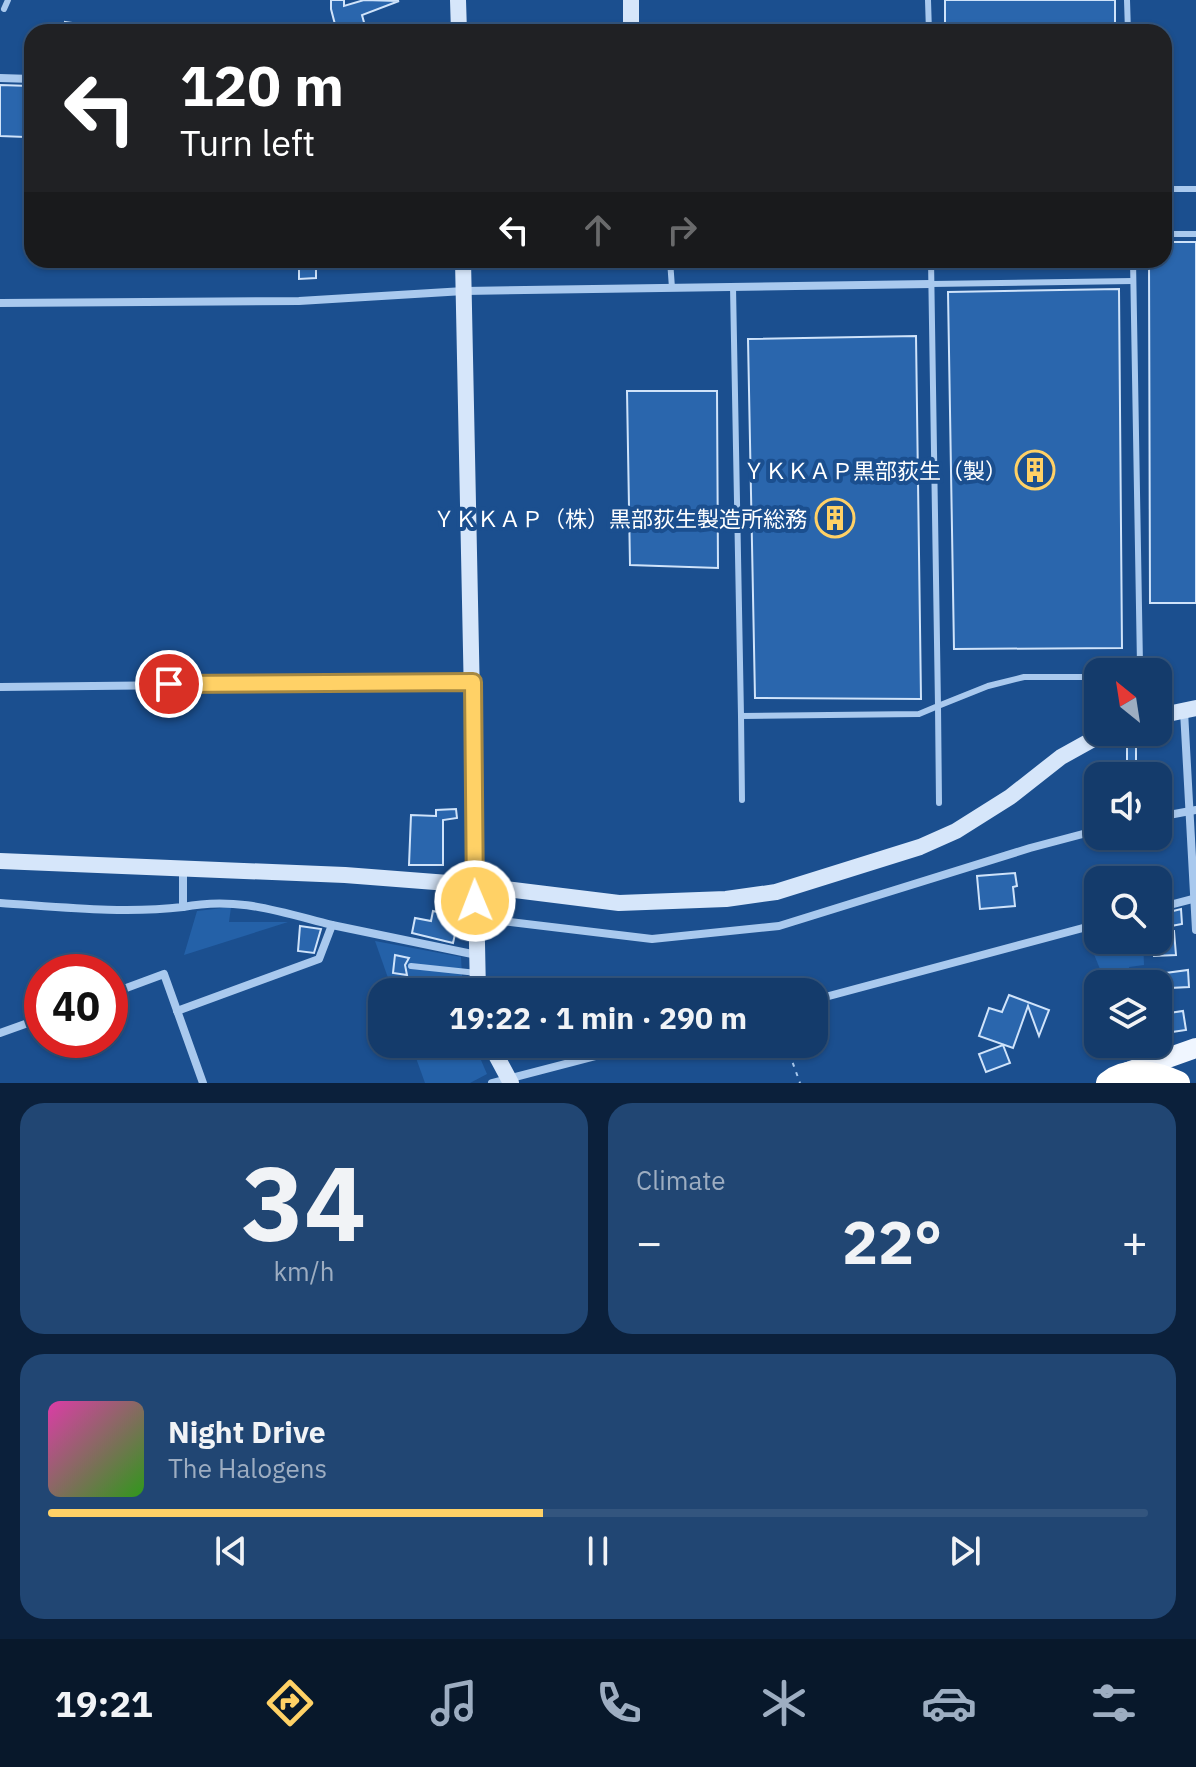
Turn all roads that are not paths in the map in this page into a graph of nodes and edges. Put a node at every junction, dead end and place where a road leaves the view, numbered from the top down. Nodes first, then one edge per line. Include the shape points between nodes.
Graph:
1 (8, 0) edge
2 (458, 0) edge
3 (631, 0) edge
4 (928, 0) edge
5 (1127, 0) edge
6 (4, 9) dead end
7 (459, 24) edge
8 (631, 24) edge
9 (929, 24) edge
10 (1128, 24) edge
11 (0, 78) edge
12 (24, 79) edge
13 (1172, 189) edge
14 (1196, 189) edge
15 (1172, 234) edge
16 (1196, 234) edge
17 (463, 268) edge
18 (671, 268) edge
19 (931, 268) edge
20 (1133, 268) edge
21 (1133, 281) junction
22 (931, 284) junction
23 (733, 287) junction
24 (672, 288) junction
25 (464, 291) junction
26 (0, 303) edge
27 (1140, 658) edge
28 (1084, 677) edge
29 (473, 682) junction
30 (0, 687) edge
31 (938, 706) junction
32 (1190, 709) edge
33 (741, 716) junction
34 (1084, 744) edge
35 (742, 800) dead end
36 (939, 803) dead end
37 (1192, 811) edge
38 (1172, 815) edge
39 (1084, 834) edge
40 (0, 861) edge
41 (183, 868) junction
42 (474, 885) junction
43 (1195, 899) edge
44 (0, 903) edge
45 (1172, 905) edge
46 (183, 907) junction
47 (475, 918) junction
48 (332, 925) junction
49 (1084, 928) edge
50 (1196, 930) edge
51 (477, 955) junction
52 (411, 966) dead end
53 (477, 973) junction
54 (477, 978) edge
55 (128, 987) edge
56 (828, 996) edge
57 (177, 1011) junction
58 (24, 1024) edge
59 (0, 1033) edge
60 (1196, 1048) edge
61 (495, 1058) edge
62 (590, 1058) edge
63 (1108, 1080) edge
64 (504, 1081) edge
65 (203, 1083) edge
66 (1178, 1083) edge

1 - 6 lane
2 - 7 street
3 - 8 street
4 - 9 lane
5 - 10 lane
11 - 12 street
13 - 14 lane
15 - 16 lane
17 - 25 street
18 - 24 lane
19 - 22 lane
20 - 21 lane
21 - 22 lane
21 - 27 lane
22 - 23 street
22 - 31 lane
23 - 24 street
23 - 33 lane
24 - 25 street
25 - 26 street via 299,301
25 - 29 street
28 - 31 lane via 1024,677
29 - 30 street
29 - 42 street
31 - 33 lane via 919,714
31 - 36 lane
32 - 37 street
33 - 35 lane
34 - 42 street via 956,831 776,892 619,903
37 - 38 street
37 - 43 street
39 - 47 street via 779,926 652,939
40 - 41 street
41 - 42 street
41 - 46 street
42 - 47 street
43 - 45 street
43 - 50 street
44 - 46 street
46 - 48 street via 211,901 245,903
47 - 51 street
48 - 51 street
48 - 57 street via 319,959
49 - 56 street
51 - 53 street
52 - 53 lane
53 - 54 street
55 - 57 street via 164,974
57 - 65 street
58 - 59 street
60 - 63 main road
61 - 64 street
62 - 64 street
63 - 66 highway via 1144,1073

